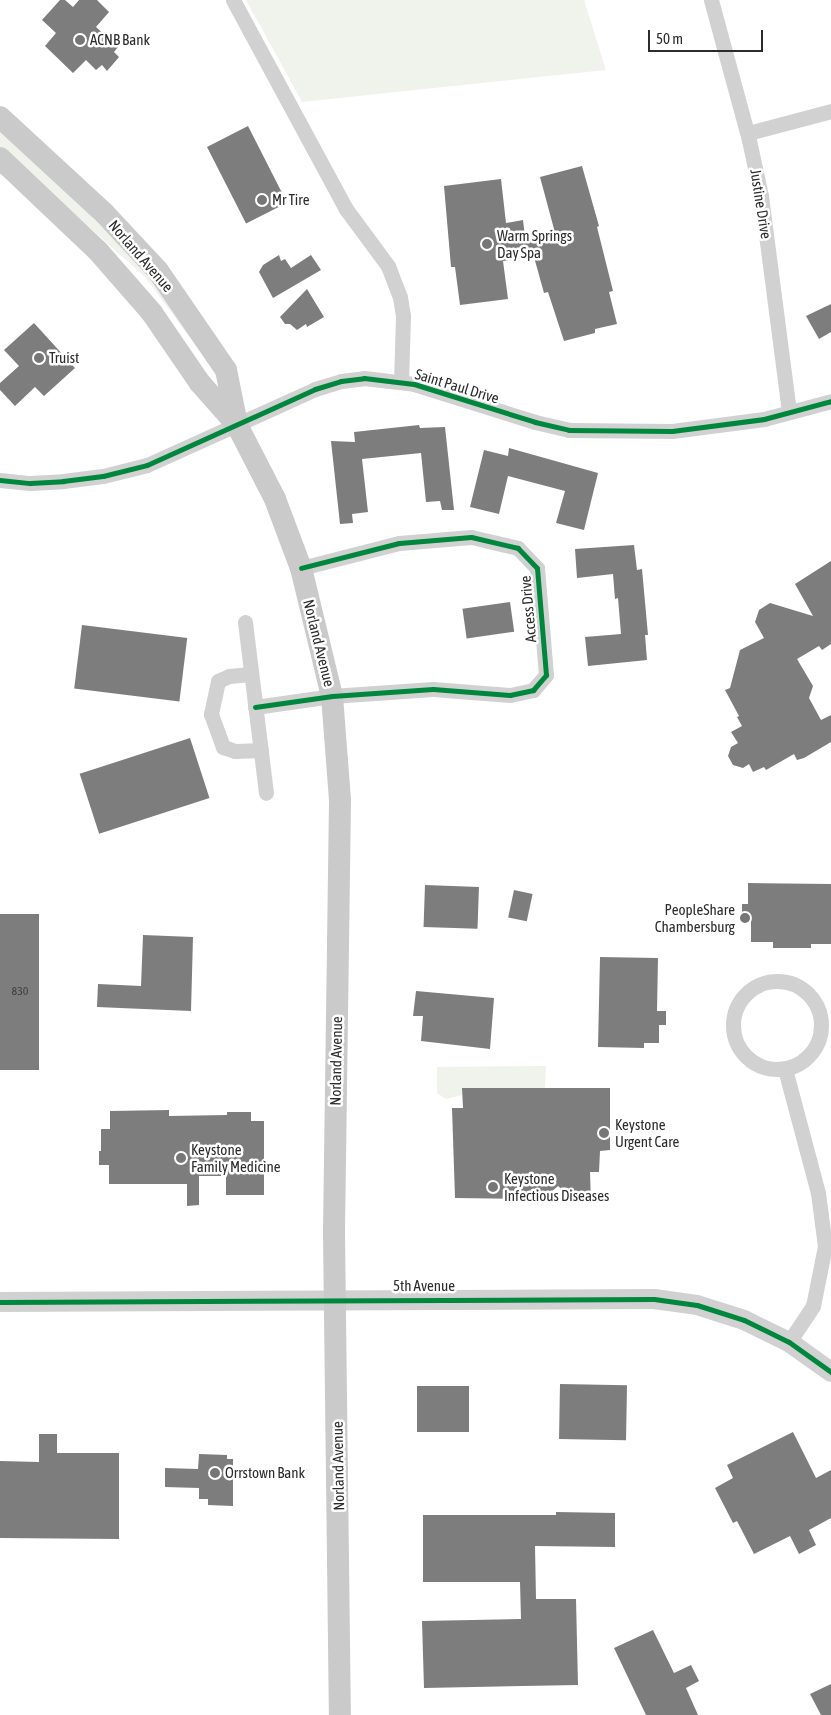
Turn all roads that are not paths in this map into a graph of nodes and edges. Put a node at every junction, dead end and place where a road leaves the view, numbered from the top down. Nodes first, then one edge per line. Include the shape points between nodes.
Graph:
1 (233, 0) edge
2 (711, 0) edge
3 (831, 111) edge
4 (0, 117) edge
5 (748, 133) junction
6 (0, 158) edge
7 (401, 382) junction
8 (831, 400) edge
9 (789, 412) junction
10 (237, 425) junction
11 (0, 480) edge
12 (301, 568) junction
13 (245, 622) dead end
14 (251, 674) junction
15 (332, 696) junction
16 (256, 707) junction
17 (261, 750) junction
18 (266, 793) dead end
19 (785, 1069) junction
20 (336, 1298) junction
21 (0, 1302) edge
22 (789, 1342) junction
23 (831, 1372) edge
24 (340, 1715) edge

1 - 7 street via 346,209 388,266 400,297 403,316
2 - 5 street, Justine Drive
3 - 5 street
4 - 10 main road, Norland Avenue via 104,213 158,271 226,370
5 - 9 street, Justine Drive via 761,196
6 - 10 main road, Norland Avenue via 98,251 152,313 200,383
7 - 9 street, Saint Paul Drive via 569,430 672,431 764,419
7 - 10 street, Saint Paul Drive via 364,378 341,381 315,389
8 - 9 street, Saint Paul Drive
10 - 11 street, Saint Paul Drive via 147,465 103,476 48,482
10 - 12 main road, Norland Avenue via 275,499
12 - 15 main road, Norland Avenue
12 - 15 street, Access Drive via 400,543 470,537 518,548 537,568 546,674 532,690 510,695 434,689
13 - 14 street
14 - 16 street
14 - 17 street via 229,676 218,681 211,714 223,747 235,751
15 - 16 street, Access Drive
15 - 20 main road, Norland Avenue via 340,801
16 - 17 street
17 - 18 street
19 - 19 street via 809,1056 817,1045 821,1032 819,1009 808,993 796,984 768,980 754,985 735,1006 733,1034 738,1047 752,1062 771,1069
19 - 22 street via 818,1193 825,1246 813,1306
20 - 21 street, 5th Avenue
20 - 22 street, 5th Avenue via 654,1299 725,1313 762,1327
20 - 24 main road, Norland Avenue
22 - 23 street, 5th Avenue

